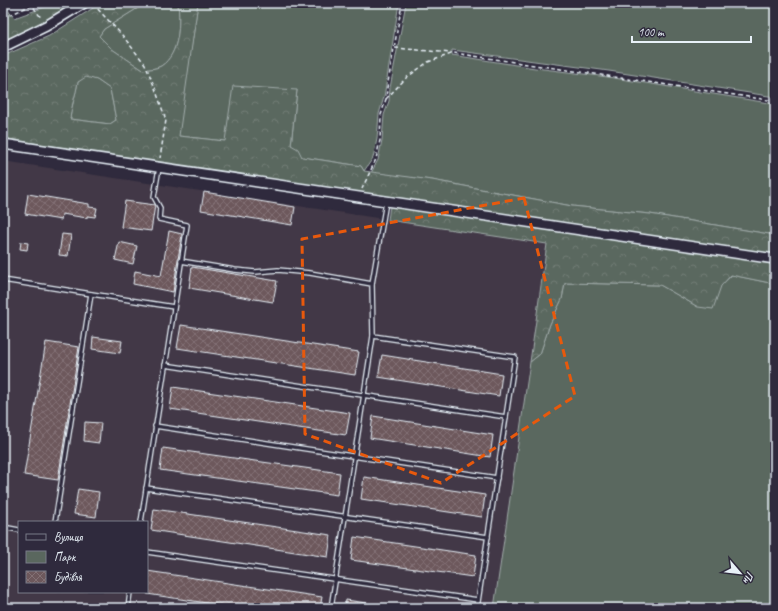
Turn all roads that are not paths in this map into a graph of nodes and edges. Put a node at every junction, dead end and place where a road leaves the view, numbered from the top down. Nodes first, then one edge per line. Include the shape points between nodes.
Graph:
1 (82, 4) edge
2 (3, 47) edge
3 (3, 144) edge
4 (158, 168) junction
5 (386, 202) junction
6 (775, 259) edge
7 (181, 261) junction
8 (3, 280) edge
9 (372, 284) junction
10 (91, 294) junction
11 (174, 307) junction
12 (373, 336) junction
13 (165, 365) junction
14 (364, 396) junction
15 (506, 417) junction
16 (156, 426) junction
17 (355, 456) junction
18 (497, 478) junction
19 (146, 488) junction
20 (345, 516) junction
21 (55, 521) edge
22 (141, 521) edge
23 (3, 527) edge
24 (18, 530) edge
25 (488, 537) junction
26 (148, 552) edge
27 (335, 580) junction
28 (130, 593) edge
29 (478, 600) junction
30 (128, 608) edge
31 (330, 608) edge
32 (477, 608) edge

1 - 2 street via 46,26
3 - 4 street
4 - 5 street
4 - 7 lane via 154,197 160,208 159,219 188,225
5 - 6 street
5 - 9 lane
7 - 9 lane via 255,272 278,270 310,273
7 - 11 lane
8 - 10 lane
9 - 12 lane
10 - 11 lane
10 - 21 lane
11 - 13 lane
12 - 14 lane
12 - 15 lane via 515,357
13 - 14 lane
13 - 16 lane
14 - 15 lane
14 - 17 lane
15 - 18 lane
16 - 17 lane
16 - 19 lane
17 - 18 lane
17 - 20 lane
18 - 25 lane
19 - 20 lane
19 - 22 lane
20 - 25 lane
20 - 27 lane
23 - 24 lane
25 - 29 lane
26 - 27 lane
27 - 29 lane
27 - 31 lane
28 - 30 lane
29 - 32 lane

